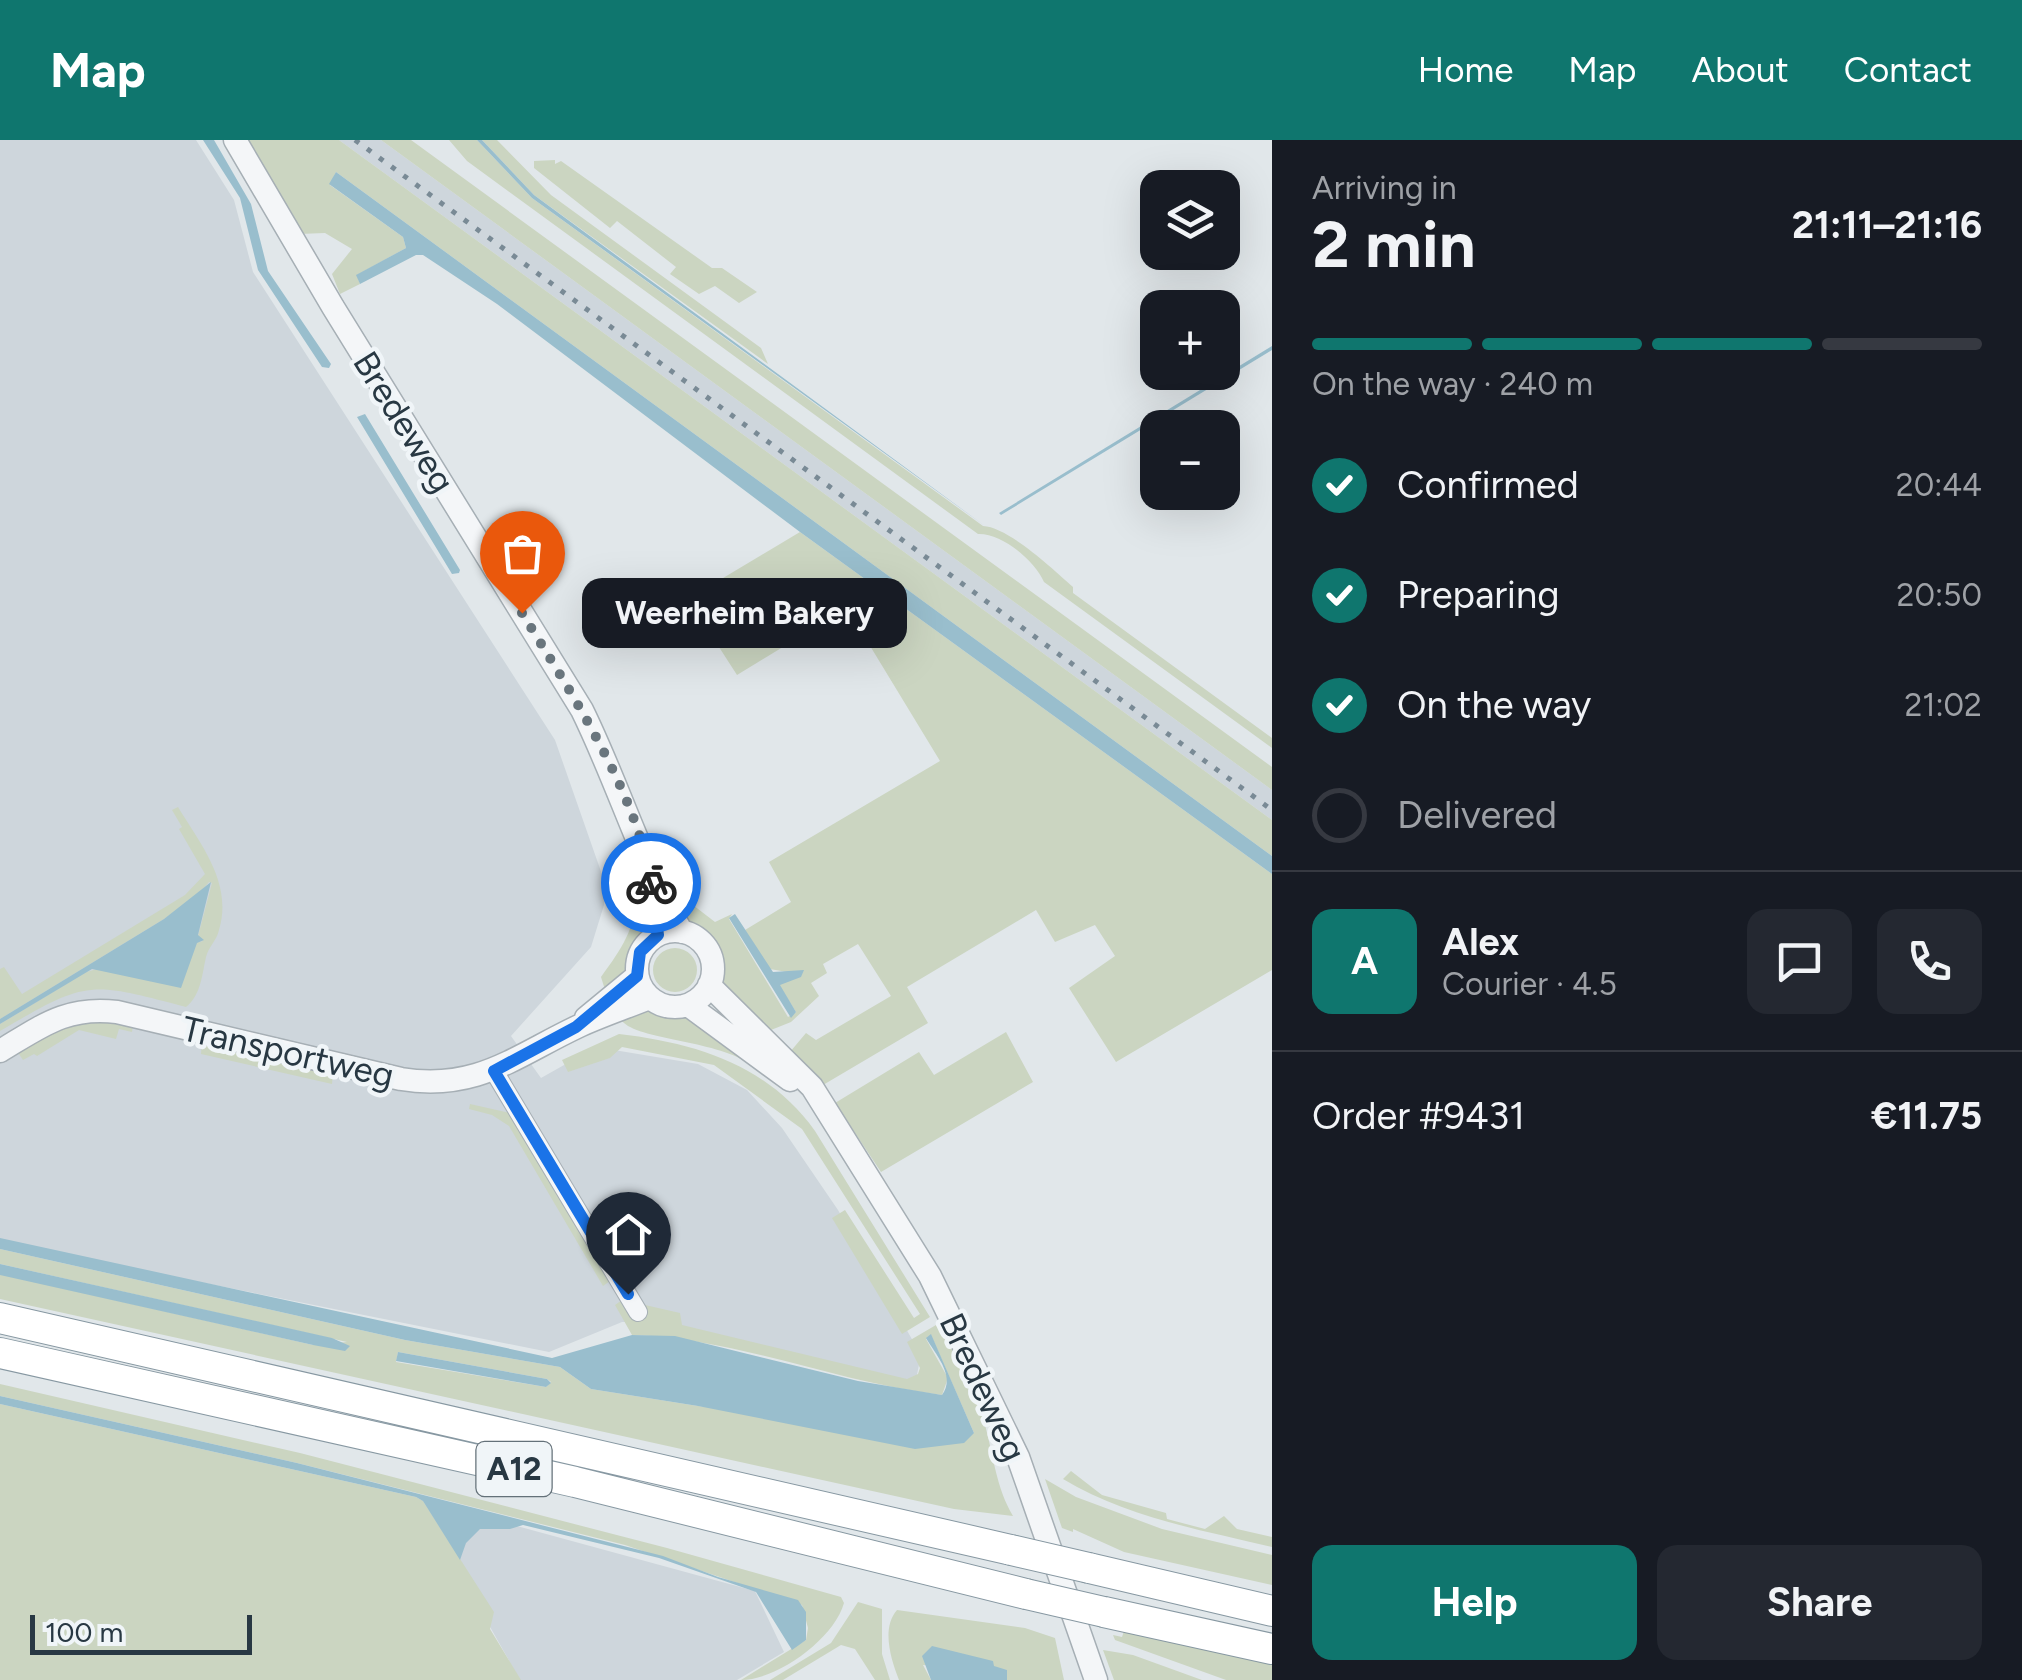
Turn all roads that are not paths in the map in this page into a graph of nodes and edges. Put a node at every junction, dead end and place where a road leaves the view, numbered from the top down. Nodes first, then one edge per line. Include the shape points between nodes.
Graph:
1 (236, 140) edge
2 (670, 933) junction
3 (637, 976) junction
4 (709, 985) junction
5 (649, 998) junction
6 (688, 1005) junction
7 (576, 1027) junction
8 (0, 1051) edge
9 (494, 1071) junction
10 (828, 1115) junction
11 (638, 1312) dead end
12 (0, 1318) edge
13 (0, 1352) edge
14 (1272, 1609) edge
15 (1272, 1649) edge
16 (1096, 1680) edge

1 - 2 street, Bredeweg via 582,710 614,774
2 - 3 street via 640,952
2 - 4 street via 697,939 708,952
3 - 5 street
3 - 7 street, Transportweg
4 - 6 street
4 - 10 street, Bredeweg via 792,1064
5 - 6 street via 668,1007
5 - 7 street, Transportweg
6 - 10 street, Bredeweg via 787,1076
7 - 9 street, Transportweg
8 - 9 street, Transportweg via 60,1016 87,1009 423,1082
9 - 11 street
10 - 16 street, Bredeweg via 913,1247 982,1378 1018,1457
12 - 14 highway, A12, bridge
13 - 15 highway, A12, bridge

